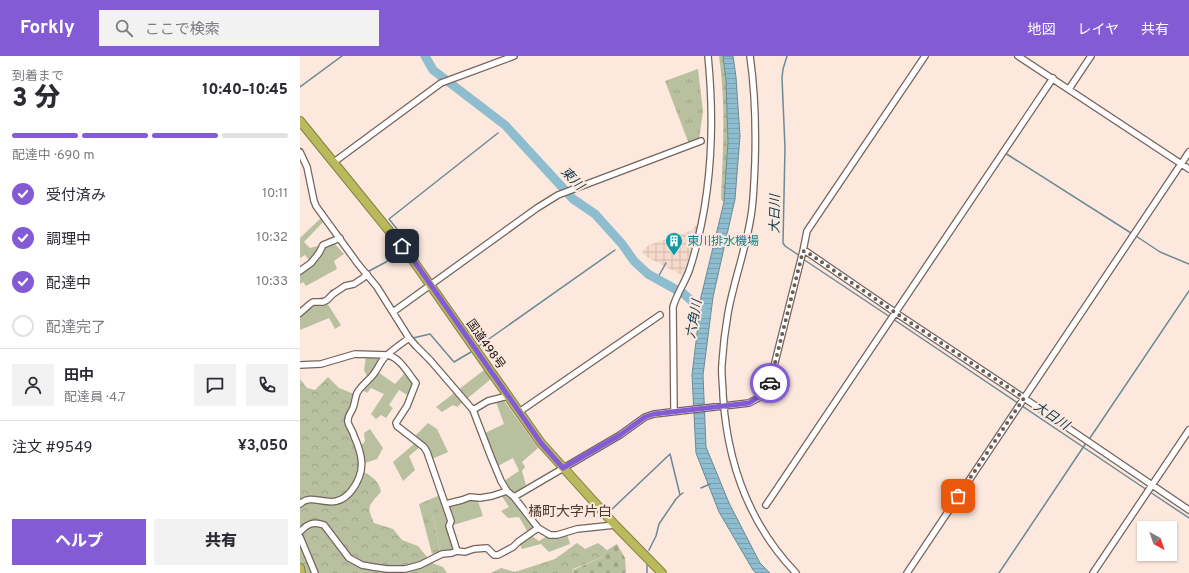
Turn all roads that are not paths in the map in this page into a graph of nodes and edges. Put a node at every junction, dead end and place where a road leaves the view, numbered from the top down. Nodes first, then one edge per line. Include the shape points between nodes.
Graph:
1 (514, 56) edge
2 (708, 56) edge
3 (750, 56) edge
4 (925, 56) edge
5 (1018, 56) edge
6 (1091, 56) edge
7 (1053, 78) junction
8 (1069, 89) junction
9 (300, 120) edge
10 (701, 142) dead end
11 (300, 152) edge
12 (1189, 152) edge
13 (334, 162) junction
14 (1181, 164) junction
15 (1189, 169) edge
16 (340, 238) junction
17 (803, 251) junction
18 (300, 271) edge
19 (367, 274) junction
20 (430, 285) junction
21 (393, 312) junction
22 (300, 313) edge
23 (896, 313) junction
24 (660, 315) dead end
25 (409, 338) junction
26 (388, 355) junction
27 (300, 365) edge
28 (508, 395) junction
29 (1023, 399) junction
30 (723, 407) junction
31 (473, 410) junction
32 (676, 411) junction
33 (519, 412) junction
34 (1189, 430) edge
35 (563, 468) junction
36 (1152, 485) junction
37 (507, 491) junction
38 (514, 497) junction
39 (300, 504) edge
40 (446, 504) junction
41 (766, 505) dead end
42 (1189, 510) edge
43 (616, 525) junction
44 (538, 528) junction
45 (300, 532) edge
46 (300, 536) edge
47 (457, 551) junction
48 (300, 568) edge
49 (384, 571) edge
50 (301, 573) edge
51 (315, 573) edge
52 (662, 573) edge
53 (796, 573) edge
54 (907, 573) edge
55 (1093, 573) edge

1 - 13 street via 441,84
2 - 32 street via 712,122 706,199 690,268 673,307
3 - 30 street via 755,126 753,197 747,238 728,314 722,366
4 - 17 street via 807,231
5 - 7 street
6 - 8 street
7 - 8 street
7 - 23 street
8 - 14 street
9 - 13 highway, 国道498号
10 - 20 street via 561,194 537,208
11 - 16 street via 307,168 314,201
12 - 14 street
13 - 20 highway, 国道498号 via 412,258
14 - 15 street
14 - 29 street
16 - 18 street via 323,244 311,263
16 - 19 street
17 - 23 street
17 - 30 street via 769,386 760,397 749,403
19 - 21 street
19 - 22 street via 327,300 313,302
20 - 21 street
20 - 28 highway, 国道498号
21 - 25 street
23 - 29 street
23 - 41 street
24 - 33 street
25 - 26 street
25 - 31 street
26 - 27 street via 355,354 321,364
26 - 39 street via 358,392 348,417 362,459 361,474 353,489 340,501 308,499
26 - 40 street via 393,356 416,383 396,424 424,447
28 - 31 street via 488,401
28 - 33 highway, 国道498号
29 - 36 street
29 - 54 street
30 - 32 street
30 - 53 street via 730,451 744,495 769,540
31 - 37 street
32 - 35 street via 645,417 620,435
33 - 35 highway, 国道498号
34 - 36 street
35 - 38 street
35 - 43 highway, 国道498号
36 - 42 street
36 - 55 street
37 - 38 street
37 - 40 street
38 - 44 street
40 - 47 street via 451,521 449,526
43 - 44 street via 577,529 557,535 550,535
43 - 52 highway, 国道498号
44 - 47 street via 498,555 494,555 487,548
45 - 49 street via 313,522 324,524 349,558 356,563
46 - 51 street
47 - 49 street via 442,554 420,565
48 - 50 highway

